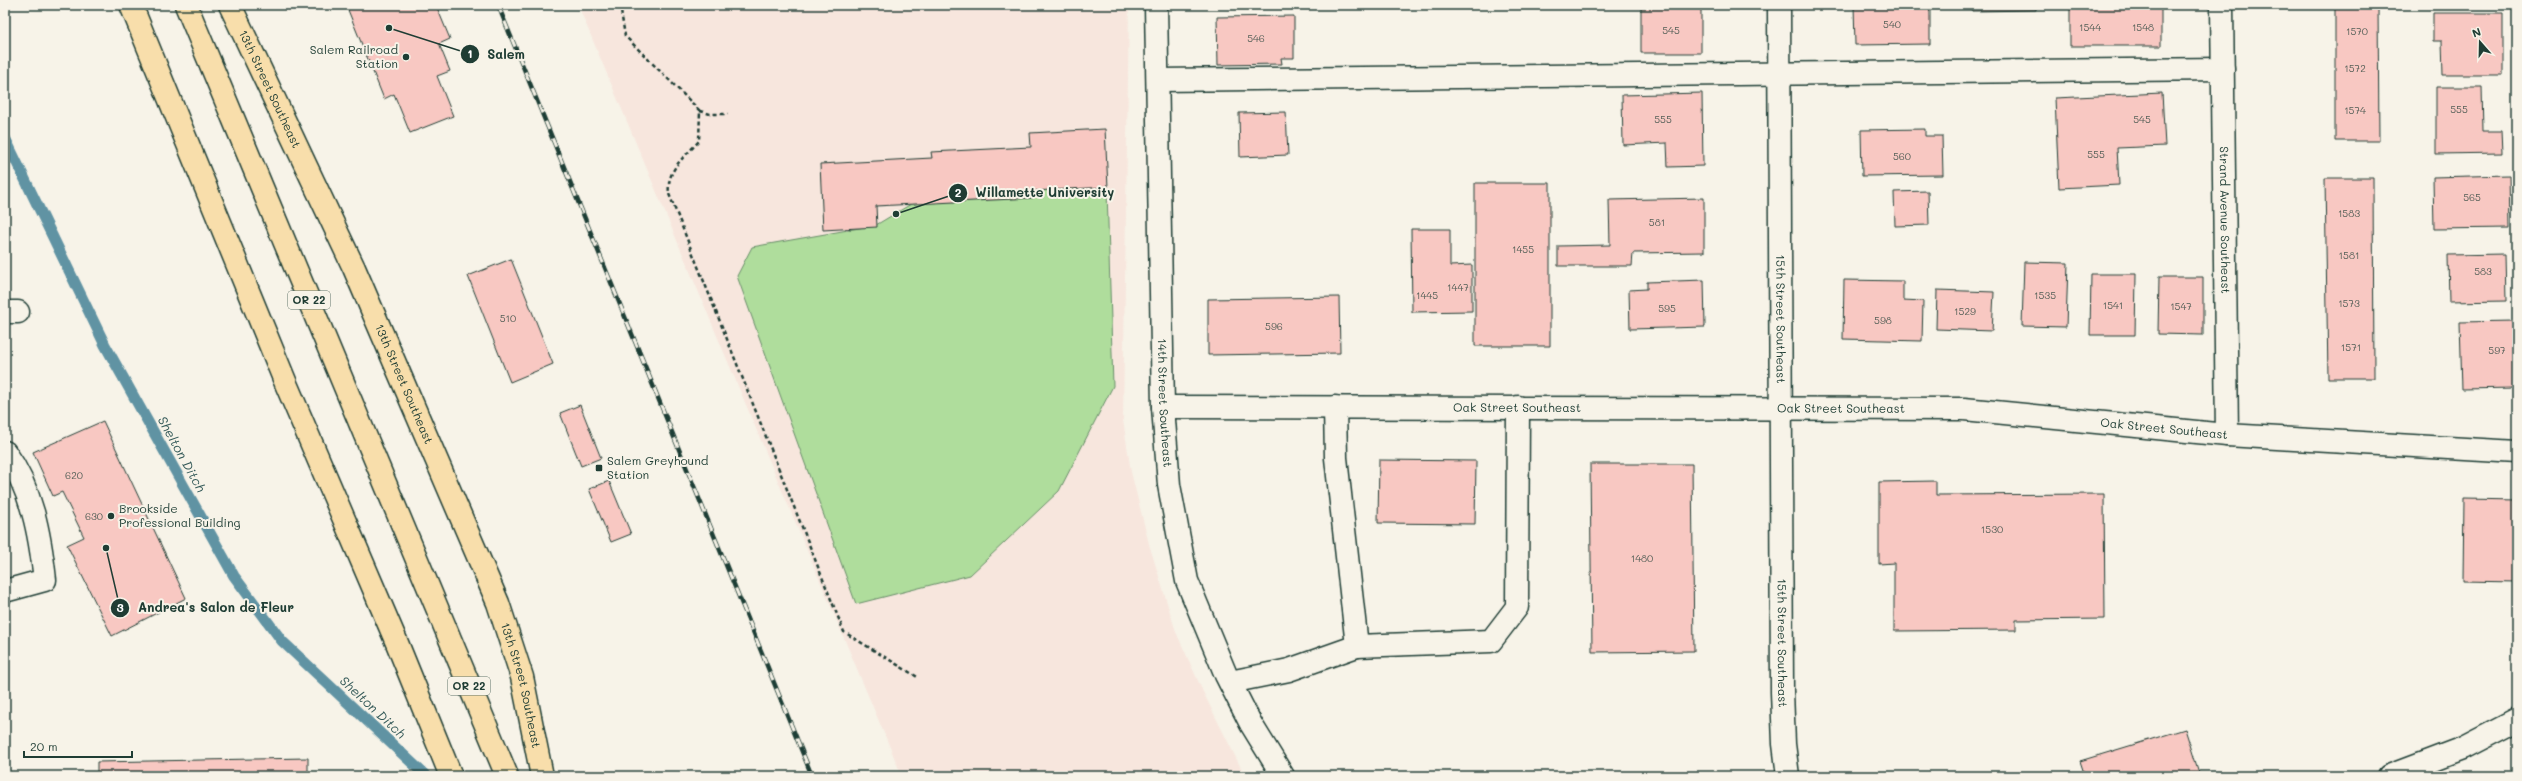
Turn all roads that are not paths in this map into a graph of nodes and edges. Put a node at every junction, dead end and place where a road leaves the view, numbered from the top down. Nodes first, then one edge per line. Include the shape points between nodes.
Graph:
1 (131, 5) edge
2 (186, 5) edge
3 (230, 5) edge
4 (1156, 5) edge
5 (1779, 5) edge
6 (2222, 5) edge
7 (2223, 69) junction
8 (1779, 74) junction
9 (1158, 80) junction
10 (1163, 407) junction
11 (1335, 407) junction
12 (1518, 407) junction
13 (1781, 408) junction
14 (2227, 435) junction
15 (5, 452) edge
16 (2517, 452) edge
17 (5, 591) edge
18 (1357, 646) junction
19 (1230, 682) junction
20 (2517, 720) edge
21 (451, 776) edge
22 (507, 776) edge
23 (542, 776) edge
24 (1283, 776) edge
25 (1788, 776) edge
26 (2389, 776) edge

1 - 21 main road via 281,372
2 - 22 main road, OR 22
3 - 23 main road, 13th Street Southeast via 354,268 498,603 522,677
4 - 9 street, 14th Street Southeast
5 - 8 street, 15th Street Southeast
6 - 7 street, Strand Avenue Southeast
7 - 8 street
7 - 14 street, Strand Avenue Southeast
8 - 9 street
8 - 13 street, 15th Street Southeast
9 - 10 street, 14th Street Southeast
10 - 11 street, Oak Street Southeast
10 - 19 street, 14th Street Southeast via 1169,485 1187,581
11 - 12 street, Oak Street Southeast
11 - 18 street via 1336,458
12 - 13 street, Oak Street Southeast
12 - 18 street via 1517,607 1491,641
13 - 14 street, Oak Street Southeast via 1964,409
13 - 25 street, 15th Street Southeast via 1782,692
14 - 16 street, Oak Street Southeast
15 - 17 street via 17,468 39,528 45,580
18 - 19 street via 1289,670
19 - 24 street, 14th Street Southeast via 1251,724
20 - 26 street via 2464,748

